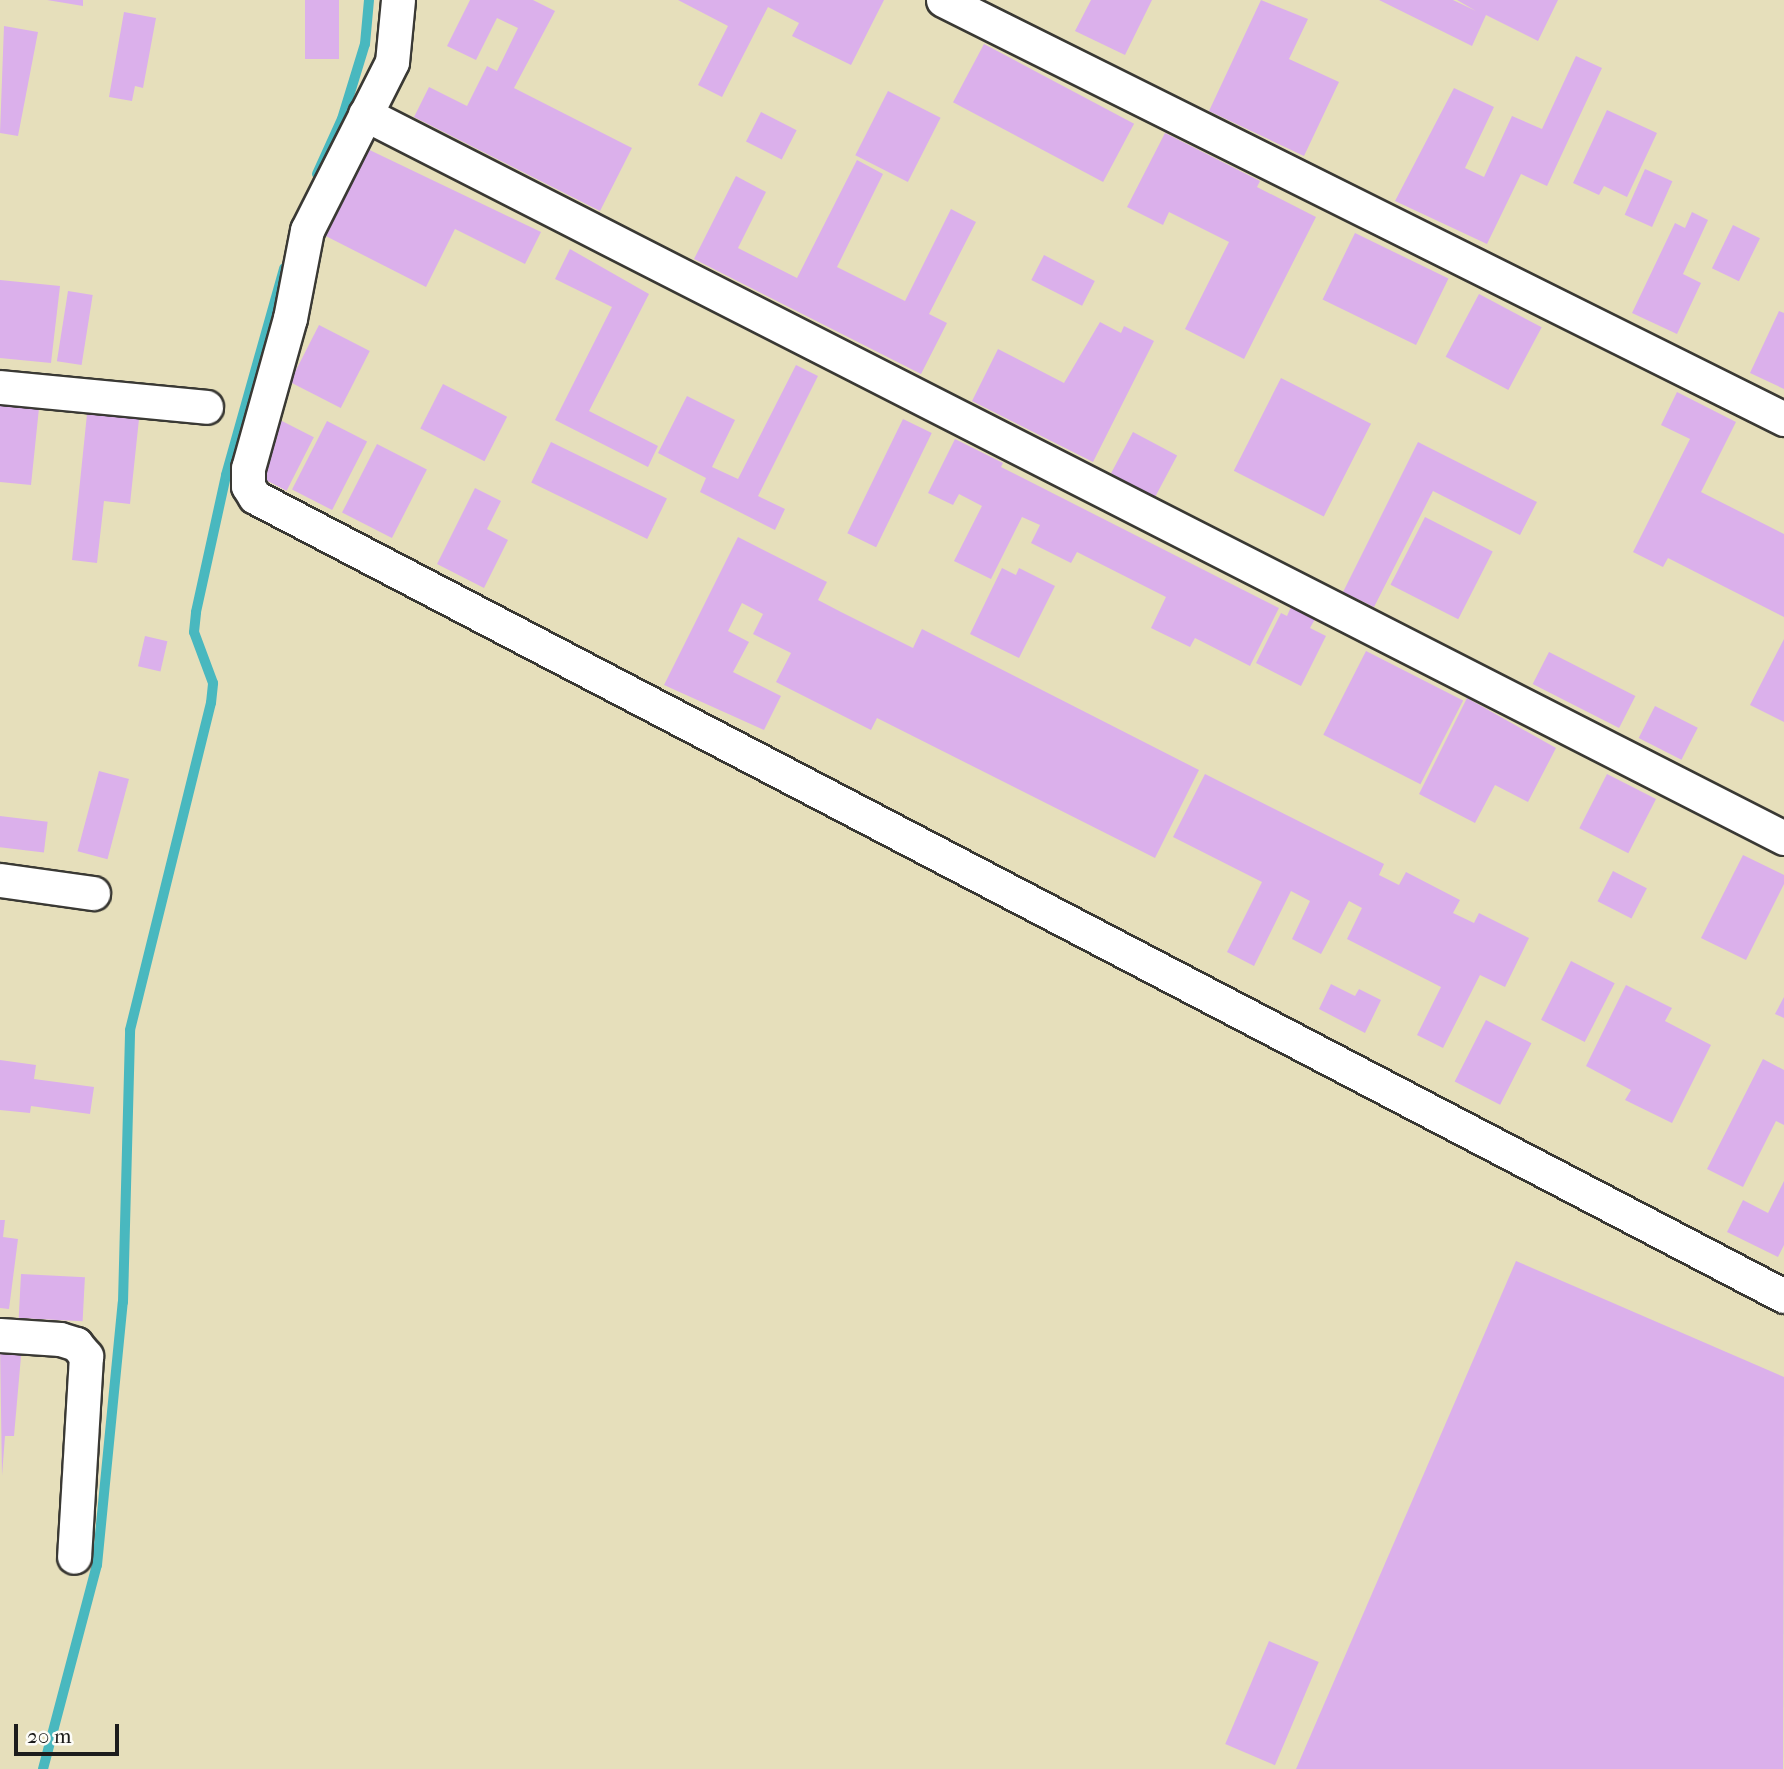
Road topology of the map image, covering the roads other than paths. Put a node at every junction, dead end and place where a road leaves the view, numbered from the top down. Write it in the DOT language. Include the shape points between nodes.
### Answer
graph roads {
  1 [pos="398,0"];
  2 [pos="943,0"];
  3 [pos="365,114"];
  4 [pos="0,387"];
  5 [pos="206,407"];
  6 [pos="1784,419"];
  7 [pos="1784,838"];
  8 [pos="0,880"];
  9 [pos="93,893"];
  10 [pos="1784,1296"];
  11 [pos="0,1335"];
  12 [pos="74,1558"];
  1 -- 3 [label="street" via="391,62"];
  2 -- 6 [label="street"];
  3 -- 7 [label="street"];
  3 -- 10 [label="street" via="307,230 290,318 248,468 248,486 255,497"];
  4 -- 5 [label="street"];
  8 -- 9 [label="street"];
  11 -- 12 [label="street" via="60,1339 76,1344 86,1356"];
}
